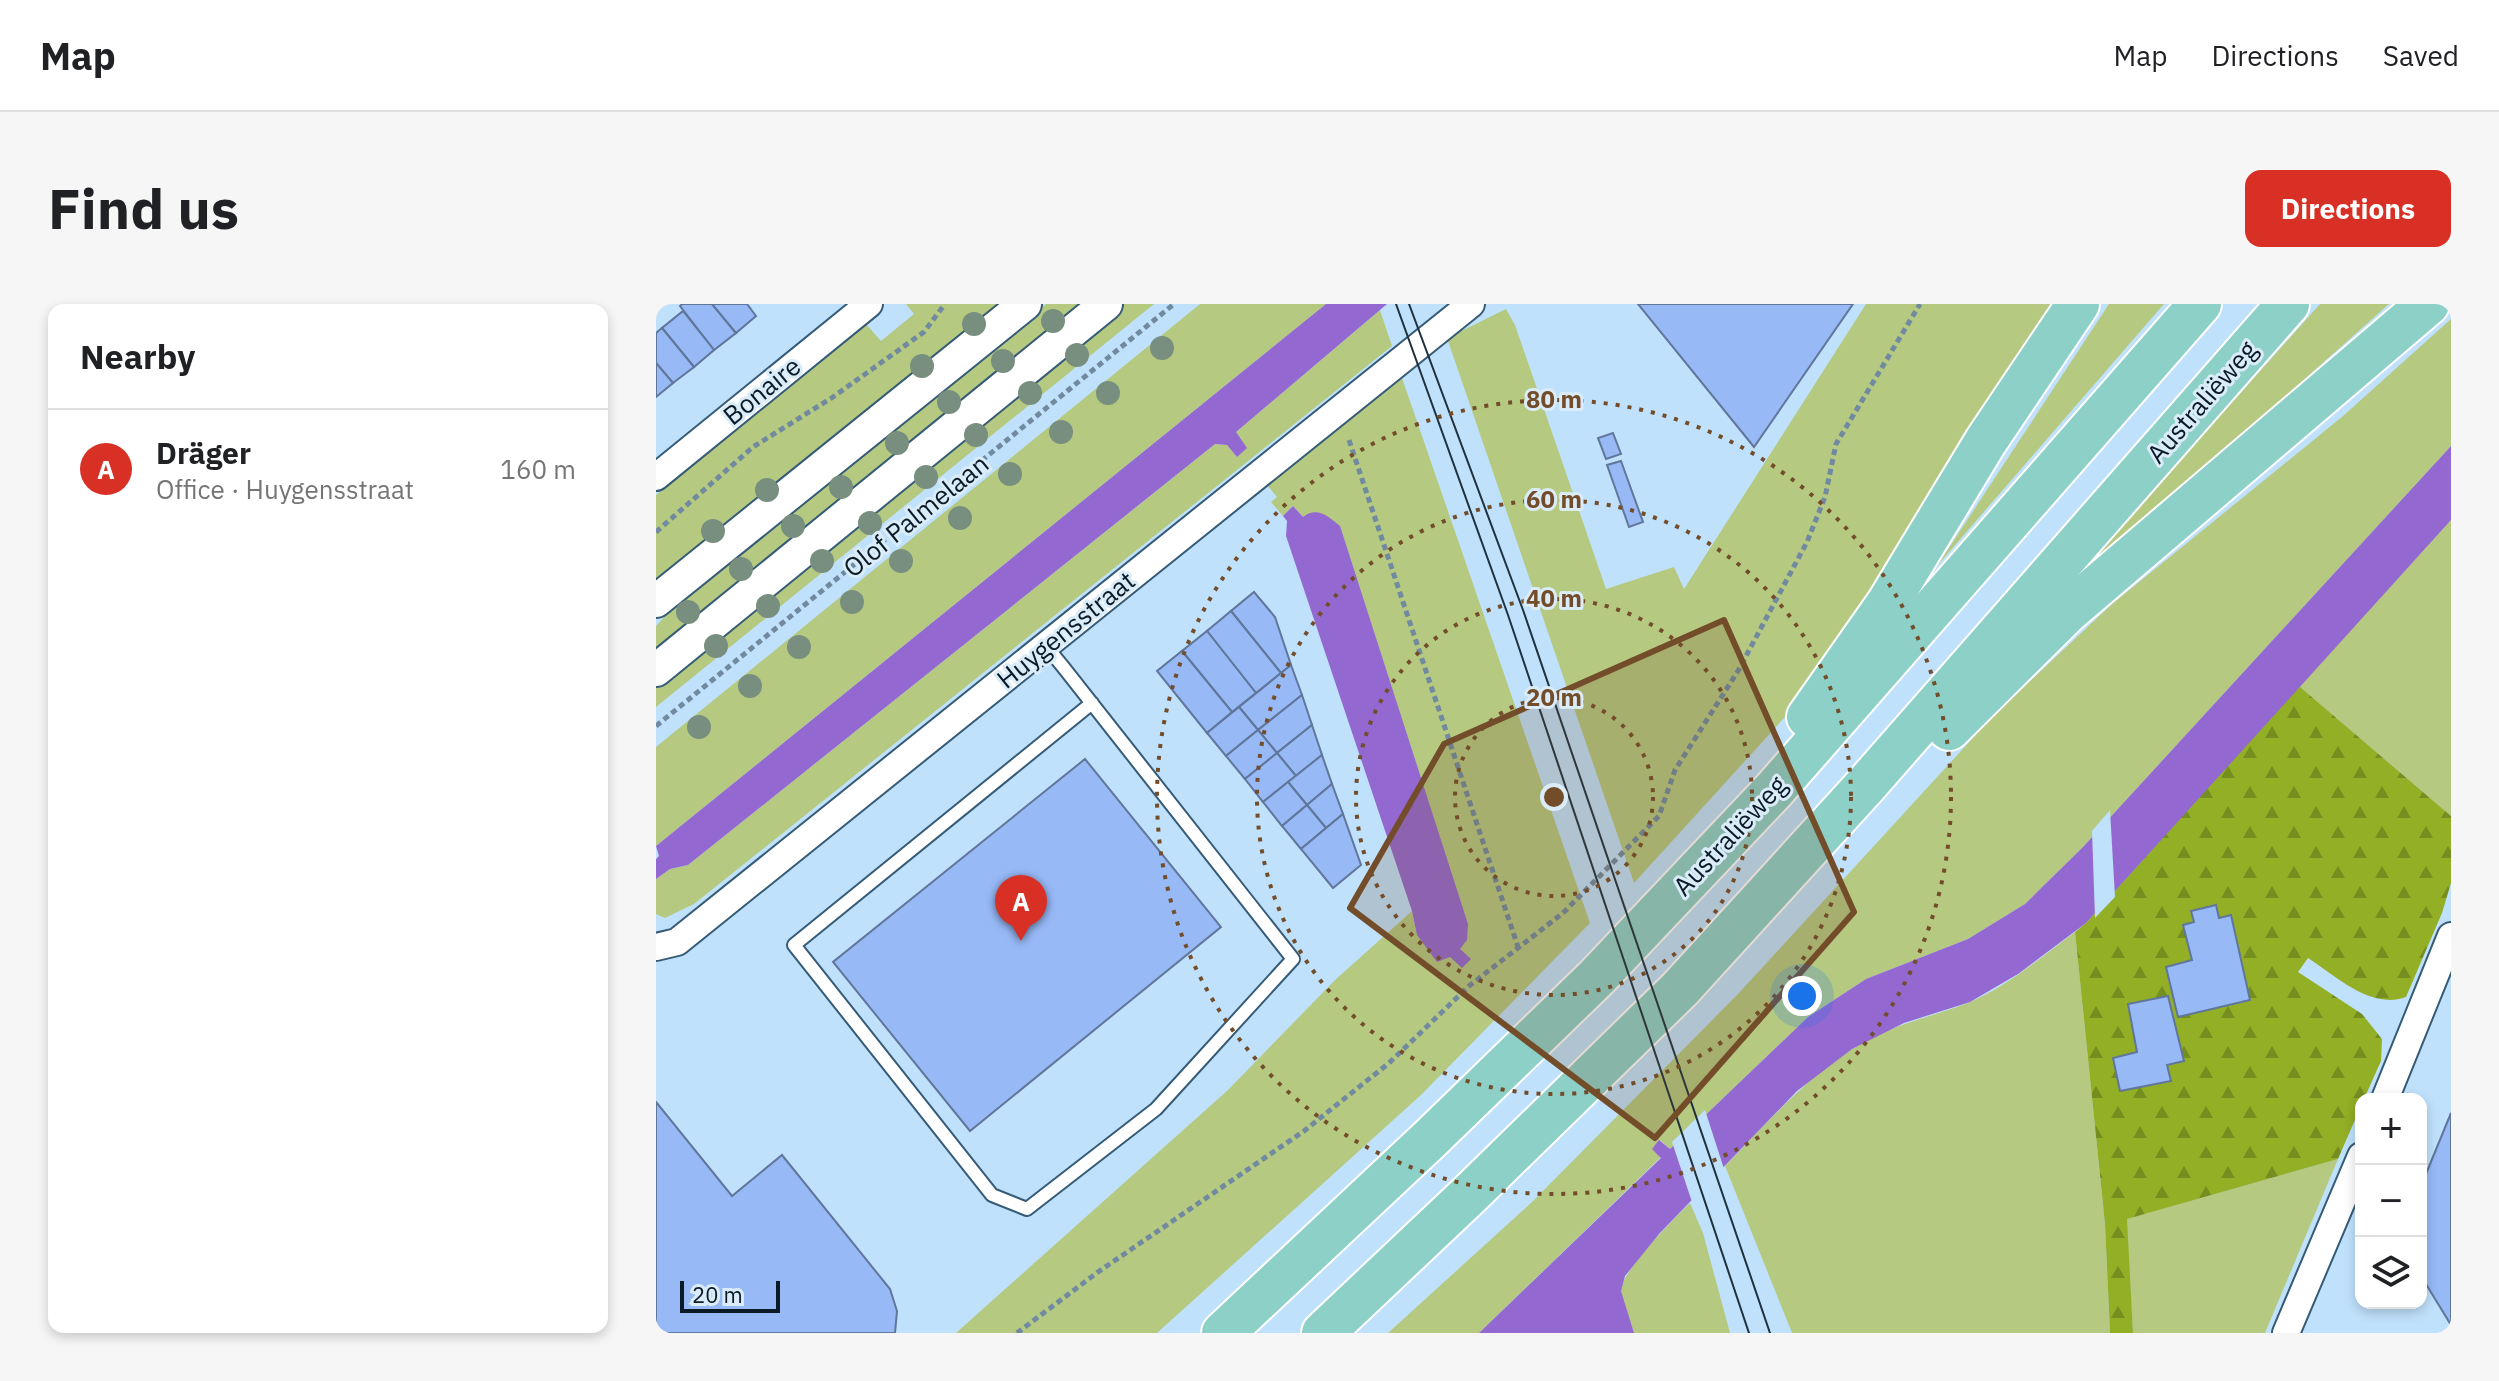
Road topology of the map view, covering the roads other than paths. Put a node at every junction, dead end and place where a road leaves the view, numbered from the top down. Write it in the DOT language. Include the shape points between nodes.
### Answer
graph roads {
  1 [pos="869,304"];
  2 [pos="1025,304"];
  3 [pos="1106,304"];
  4 [pos="1471,304"];
  5 [pos="2078,304"];
  6 [pos="2200,304"];
  7 [pos="2288,304"];
  8 [pos="2428,304"];
  9 [pos="656,477"];
  10 [pos="656,601"];
  11 [pos="1046,646"];
  12 [pos="656,670"];
  13 [pos="1092,703"];
  14 [pos="1866,785"];
  15 [pos="1774,790"];
  16 [pos="2451,936"];
  17 [pos="656,947"];
  18 [pos="2387,1093"];
  19 [pos="2357,1165"];
  20 [pos="1223,1333"];
  21 [pos="1323,1333"];
  22 [pos="2286,1333"];
  1 -- 9 [label="street, Bonaire"];
  2 -- 10 [label="street"];
  3 -- 12 [label="street, Olof Palmelaan"];
  4 -- 11 [label="street, Huygensstraat"];
  5 -- 15 [label="main road" via="1986,441 1888,603 1813,706"];
  6 -- 15 [label="main road, Australiëweg"];
  7 -- 14 [label="main road, Australiëweg"];
  8 -- 14 [label="main road" via="2067,612 1925,754"];
  11 -- 13 [label="lane"];
  11 -- 17 [label="street, Huygensstraat" via="677,942"];
  13 -- 13 [label="lane" via="1293,959 1156,1109 1027,1209 992,1195 794,945"];
  14 -- 21 [label="main road, Australiëweg" via="1680,989"];
  15 -- 20 [label="main road, Australiëweg" via="1597,977"];
  16 -- 18 [label="street"];
  19 -- 22 [label="street"];
}
